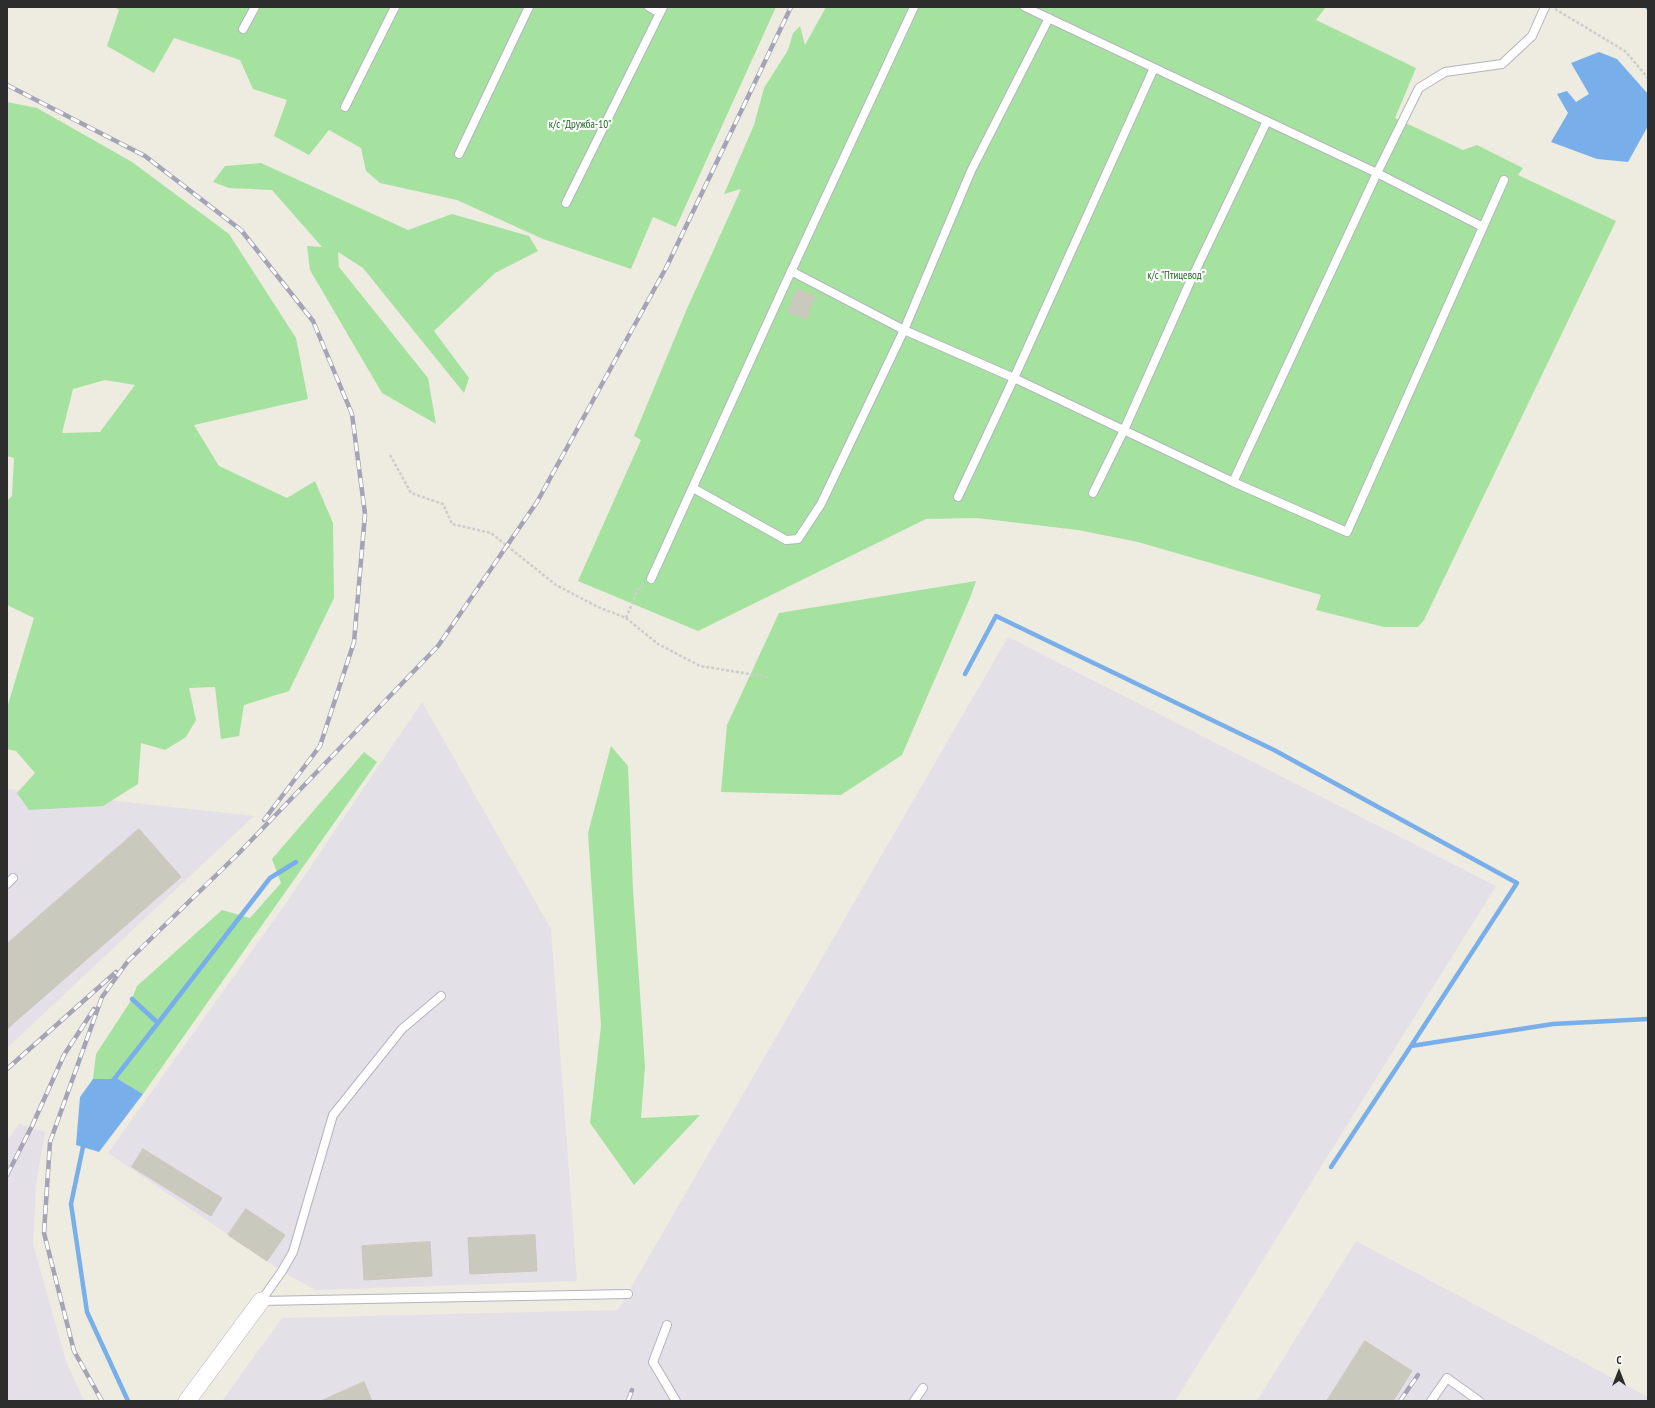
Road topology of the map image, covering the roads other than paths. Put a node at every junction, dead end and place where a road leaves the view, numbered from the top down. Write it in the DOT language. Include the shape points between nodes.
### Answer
graph roads {
  1 [pos="255,7"];
  2 [pos="395,7"];
  3 [pos="529,7"];
  4 [pos="649,7"];
  5 [pos="914,7"];
  6 [pos="1025,7"];
  7 [pos="1545,7"];
  8 [pos="662,10"];
  9 [pos="1049,18"];
  10 [pos="243,29"];
  11 [pos="1154,68"];
  12 [pos="345,107"];
  13 [pos="1267,121"];
  14 [pos="459,154"];
  15 [pos="1377,173"];
  16 [pos="1504,180"];
  17 [pos="566,203"];
  18 [pos="1483,227"];
  19 [pos="791,272"];
  20 [pos="904,330"];
  21 [pos="1014,378"];
  22 [pos="1124,430"];
  23 [pos="1233,482"];
  24 [pos="693,488"];
  25 [pos="1093,493"];
  26 [pos="958,497"];
  27 [pos="651,579"];
  28 [pos="441,996"];
  29 [pos="628,1294"];
  30 [pos="261,1301"];
  31 [pos="667,1325"];
  32 [pos="923,1388"];
  33 [pos="187,1401"];
  34 [pos="676,1401"];
  35 [pos="914,1401"];
  36 [pos="1431,1401"];
  37 [pos="1479,1401"];
  1 -- 10 [label="lane"];
  2 -- 12 [label="lane"];
  3 -- 14 [label="lane"];
  4 -- 8 [label="lane"];
  5 -- 19 [label="lane"];
  6 -- 9 [label="lane"];
  7 -- 15 [label="lane" via="1532,36 1502,64 1445,72 1419,88"];
  8 -- 17 [label="lane"];
  9 -- 11 [label="lane"];
  9 -- 20 [label="lane" via="971,171"];
  11 -- 13 [label="lane"];
  11 -- 21 [label="lane"];
  13 -- 15 [label="lane"];
  13 -- 22 [label="lane" via="1190,282"];
  15 -- 18 [label="lane"];
  15 -- 23 [label="lane"];
  16 -- 18 [label="lane"];
  18 -- 23 [label="lane" via="1347,532"];
  19 -- 20 [label="lane"];
  19 -- 24 [label="lane"];
  20 -- 21 [label="lane"];
  20 -- 24 [label="lane" via="821,504 798,539 786,540"];
  21 -- 22 [label="lane"];
  21 -- 26 [label="lane"];
  22 -- 23 [label="lane"];
  22 -- 25 [label="lane"];
  24 -- 27 [label="lane"];
  28 -- 30 [label="lane" via="402,1029 333,1115 293,1252"];
  29 -- 30 [label="lane"];
  30 -- 33 [label="street"];
  31 -- 34 [label="lane" via="654,1362"];
  32 -- 35 [label="lane"];
  36 -- 37 [label="lane" via="1447,1378"];
}
